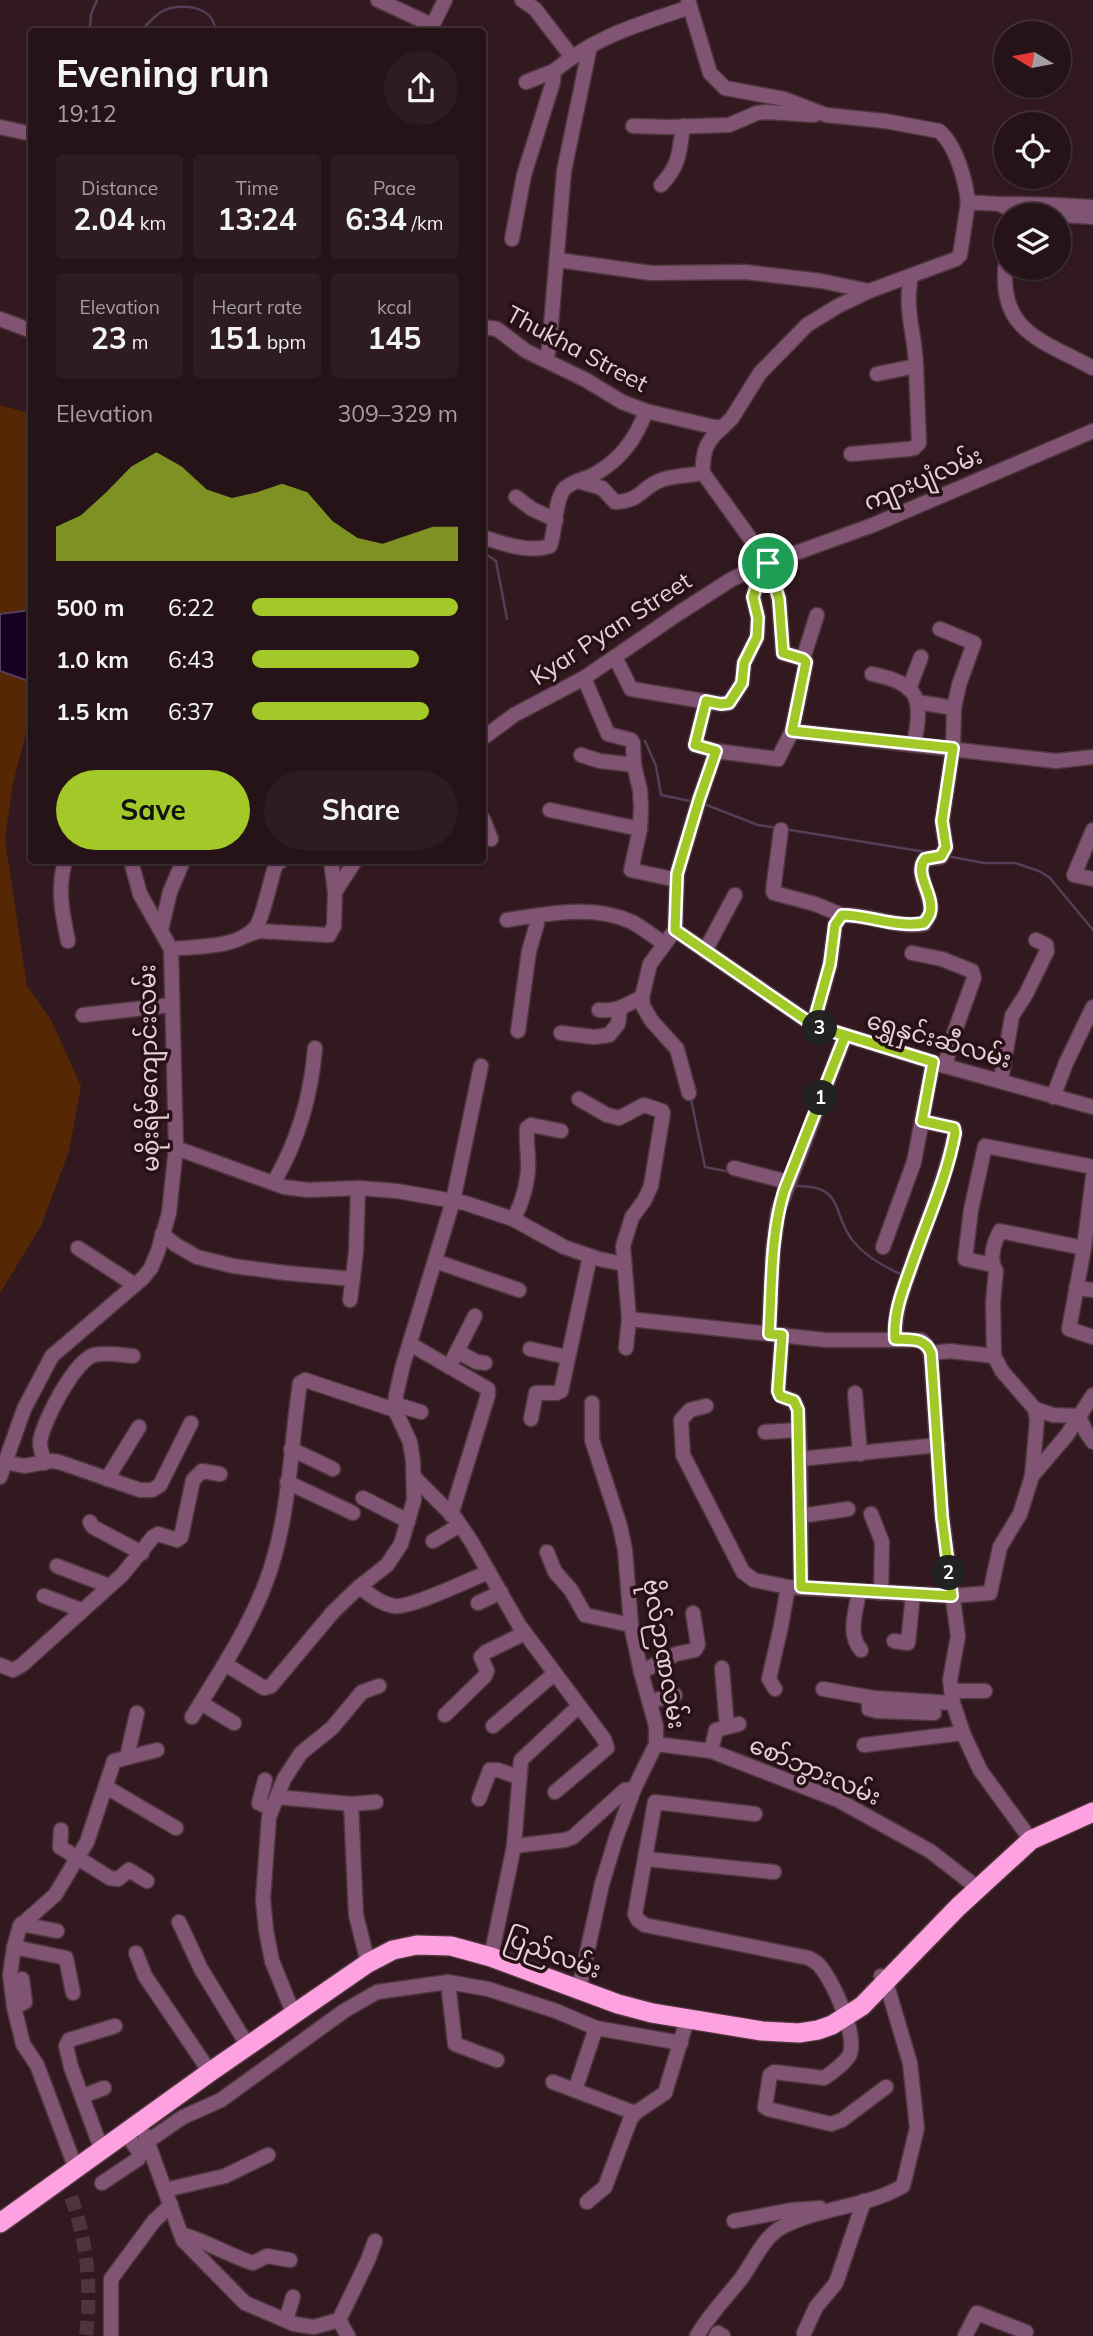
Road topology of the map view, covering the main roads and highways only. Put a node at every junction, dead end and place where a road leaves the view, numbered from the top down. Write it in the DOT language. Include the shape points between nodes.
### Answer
graph roads {
  1 [pos="1093,1802"];
  2 [pos="1093,1812"];
  3 [pos="1029,1836"];
  4 [pos="580,1985"];
  5 [pos="844,2012"];
  6 [pos="137,2128"];
  7 [pos="75,2164"];
  8 [pos="0,2208"];
  9 [pos="0,2223"];
  1 -- 3 [label="highway, ပြည်လမ်း" via="1070,1810"];
  2 -- 3 [label="highway, ပြည်လမ်း"];
  3 -- 5 [label="highway, ပြည်လမ်း" via="883,1978 862,2006"];
  4 -- 5 [label="highway, ပြည်လမ်း" via="763,2022 816,2021"];
  4 -- 5 [label="highway, ပြည်လမ်း" via="618,2004 762,2031 799,2033 832,2025"];
  4 -- 6 [label="highway, ပြည်လမ်း" via="492,1952 451,1946 417,1945 367,1958 207,2068"];
  6 -- 7 [label="highway, ပြည်လမ်း"];
  6 -- 7 [label="highway, ပြည်လမ်း" via="98,2140"];
  7 -- 8 [label="highway, ပြည်လမ်း"];
  7 -- 9 [label="highway, ပြည်လမ်း"];
}
